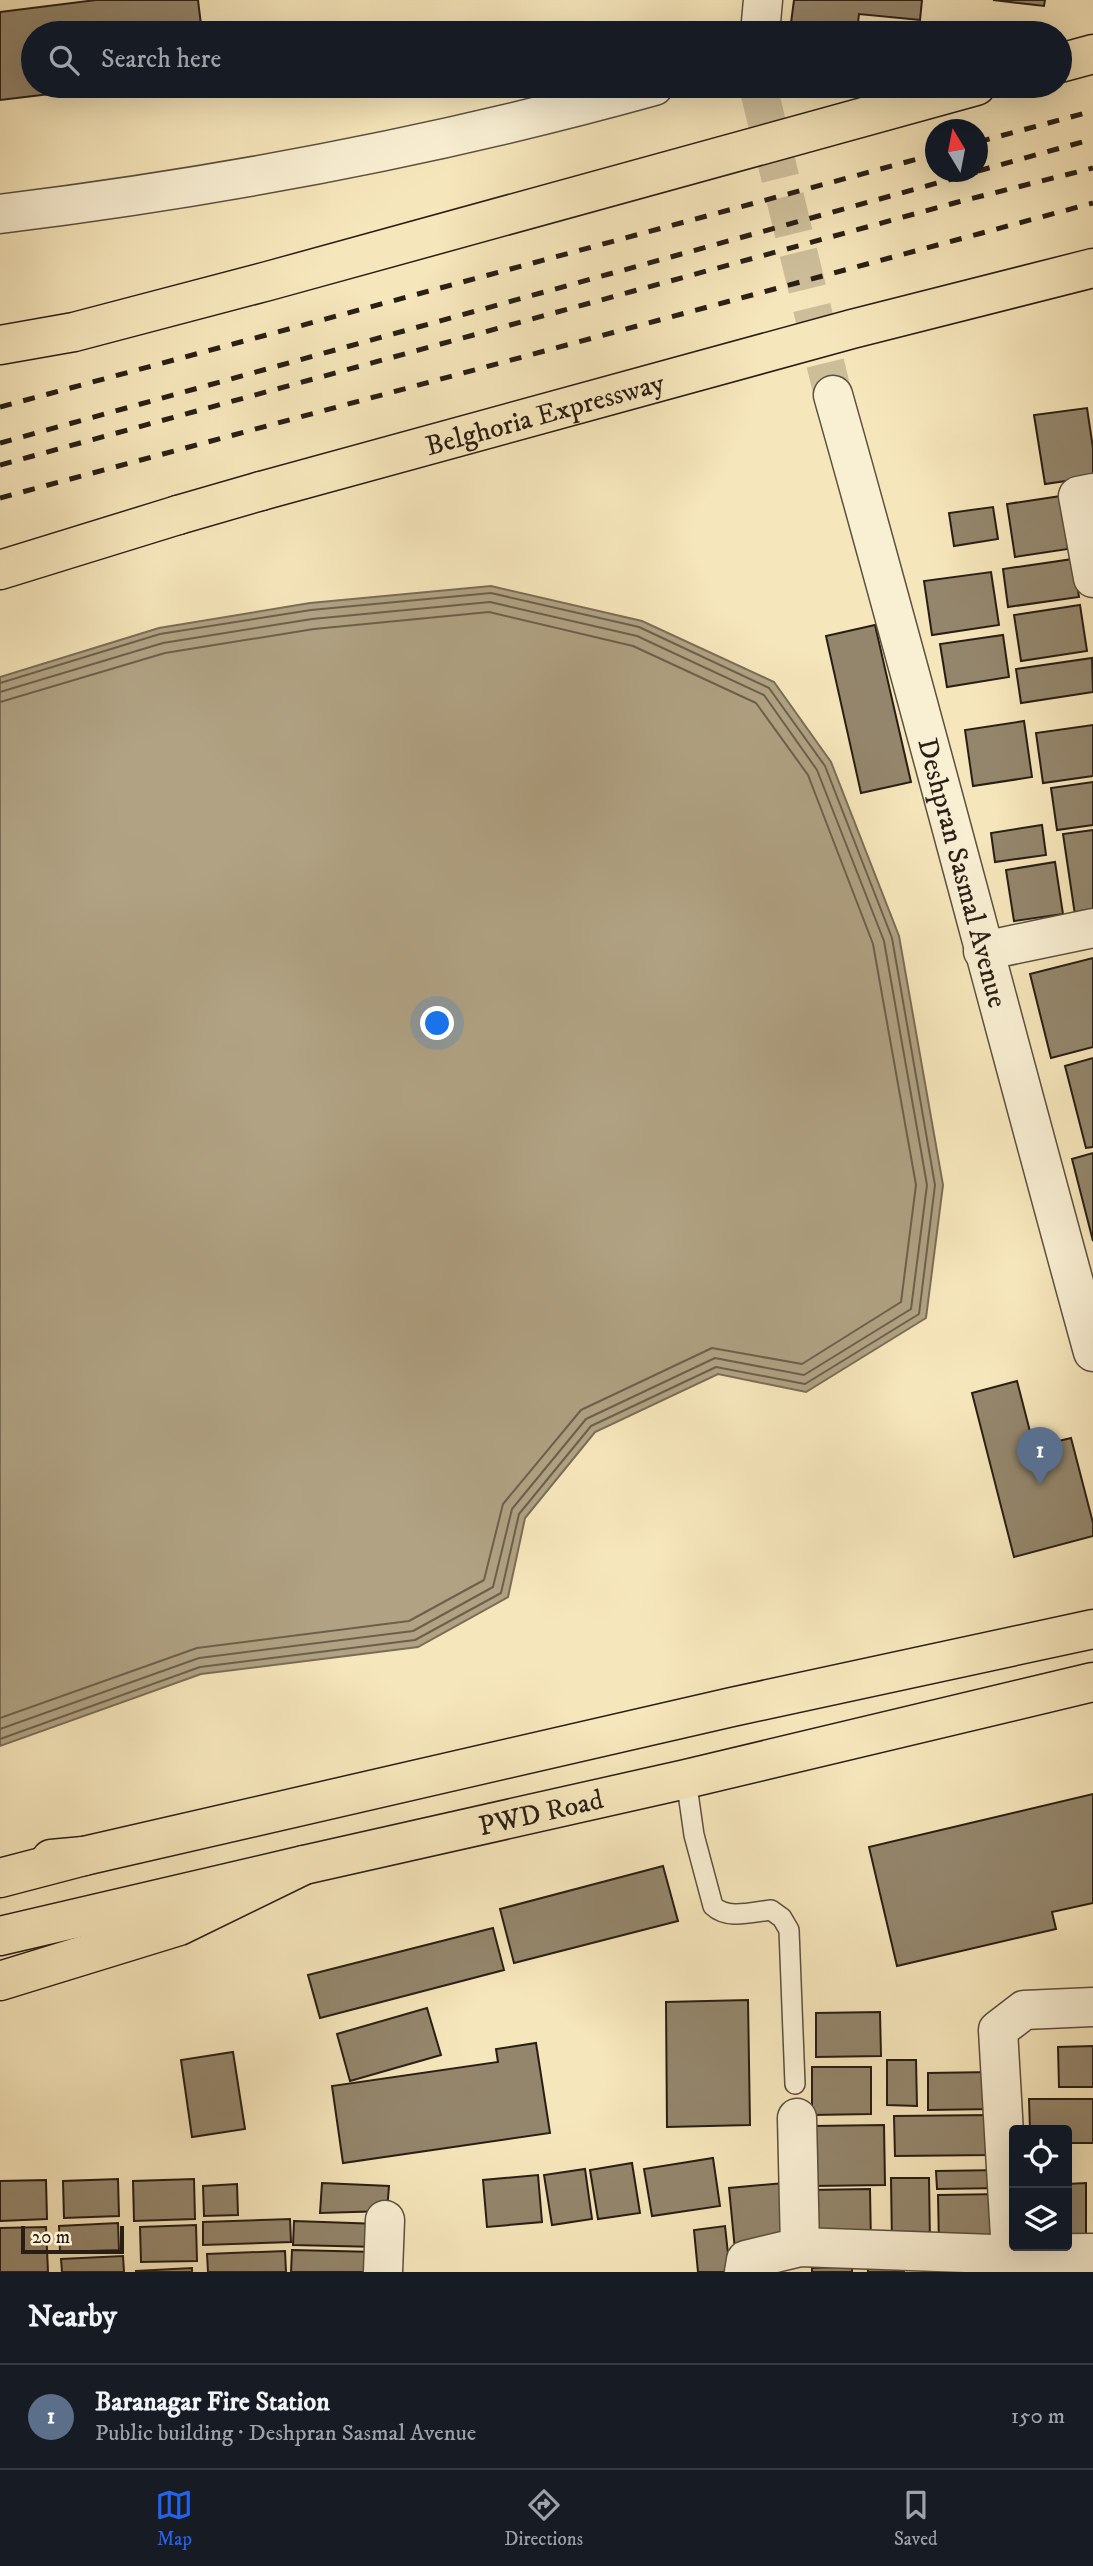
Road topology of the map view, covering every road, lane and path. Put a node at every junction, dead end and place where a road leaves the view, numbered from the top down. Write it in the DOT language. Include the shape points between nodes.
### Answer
graph roads {
  1 [pos="763,0"];
  2 [pos="761,21"];
  3 [pos="1093,54"];
  4 [pos="1072,60"];
  5 [pos="601,98"];
  6 [pos="933,98"];
  7 [pos="0,214"];
  8 [pos="1093,268"];
  9 [pos="0,345"];
  10 [pos="833,395"];
  11 [pos="1093,493"];
  12 [pos="0,570"];
  13 [pos="1093,578"];
  14 [pos="1093,928"];
  15 [pos="984,951"];
  16 [pos="1093,1352"];
  17 [pos="1093,1629"];
  18 [pos="1093,1682"];
  19 [pos="686,1779"];
  20 [pos="84,1856"];
  21 [pos="0,1864"];
  22 [pos="304,1865"];
  23 [pos="0,1878"];
  24 [pos="0,1936"];
  25 [pos="0,1981"];
  26 [pos="1093,2007"];
  27 [pos="796,2101"];
  28 [pos="385,2220"];
  29 [pos="800,2247"];
  30 [pos="1093,2253"];
  31 [pos="1011,2254"];
  32 [pos="383,2272"];
  33 [pos="744,2272"];
  1 -- 2 [label="street"];
  3 -- 4 [label="main road"];
  5 -- 7 [label="street" via="316,163 142,196"];
  6 -- 9 [label="main road" via="255,285 74,332"];
  8 -- 12 [label="main road, Belghoria Expressway" via="261,491"];
  10 -- 15 [label="street, Deshpran Sasmal Avenue"];
  11 -- 13 [label="street" via="1079,496"];
  14 -- 15 [label="street"];
  15 -- 16 [label="street, Deshpran Sasmal Avenue"];
  17 -- 20 [label="main road"];
  18 -- 19 [label="main road, PWD Road"];
  19 -- 22 [label="main road, PWD Road"];
  19 -- 27 [label="lane" via="694,1835 713,1906 720,1913 732,1914 771,1910 789,1930"];
  20 -- 21 [label="main road"];
  20 -- 23 [label="main road"];
  22 -- 24 [label="main road"];
  22 -- 25 [label="main road, PWD Road" via="179,1926"];
  26 -- 31 [label="street" via="1024,2010 998,2030"];
  27 -- 29 [label="street"];
  28 -- 32 [label="street"];
  29 -- 31 [label="street"];
  29 -- 33 [label="street" via="754,2256 746,2260"];
  30 -- 31 [label="street"];
}
